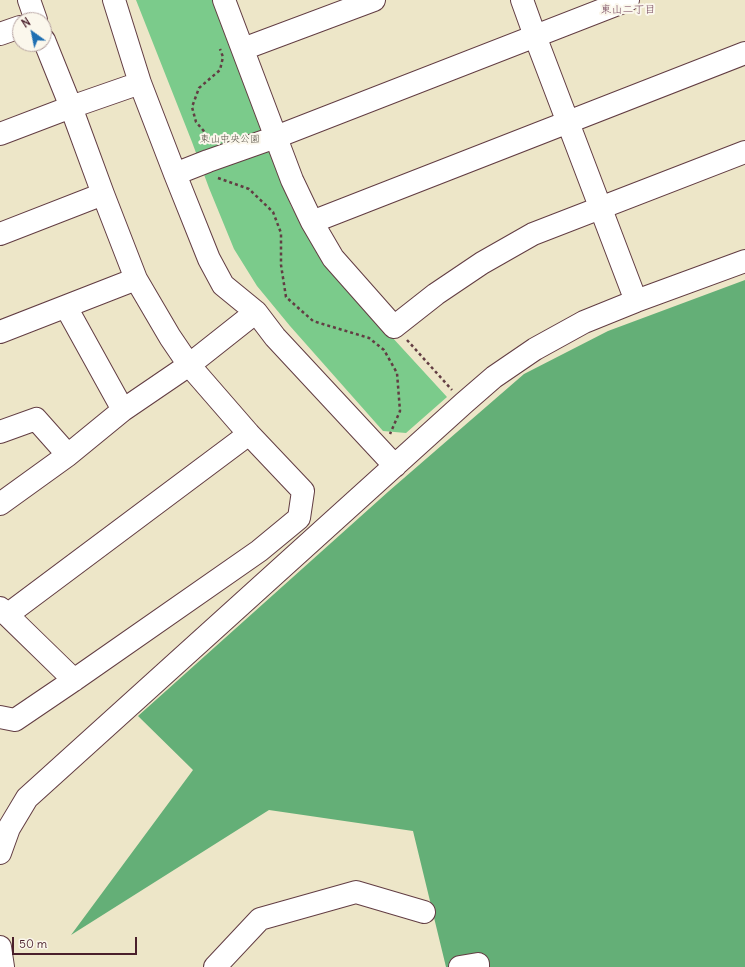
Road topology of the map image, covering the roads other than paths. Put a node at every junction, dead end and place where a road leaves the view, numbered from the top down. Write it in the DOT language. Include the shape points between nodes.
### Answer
graph roads {
  1 [pos="29,0"];
  2 [pos="114,0"];
  3 [pos="224,0"];
  4 [pos="374,0"];
  5 [pos="522,0"];
  6 [pos="628,0"];
  7 [pos="33,12"];
  8 [pos="12,30"];
  9 [pos="0,34"];
  10 [pos="535,36"];
  11 [pos="243,49"];
  12 [pos="49,52"];
  13 [pos="745,53"];
  14 [pos="140,83"];
  15 [pos="71,107"];
  16 [pos="568,122"];
  17 [pos="0,134"];
  18 [pos="276,137"];
  19 [pos="745,152"];
  20 [pos="175,174"];
  21 [pos="103,194"];
  22 [pos="601,208"];
  23 [pos="312,222"];
  24 [pos="0,234"];
  25 [pos="745,261"];
  26 [pos="136,279"];
  27 [pos="636,301"];
  28 [pos="66,306"];
  29 [pos="256,312"];
  30 [pos="0,332"];
  31 [pos="189,365"];
  32 [pos="123,410"];
  33 [pos="0,432"];
  34 [pos="248,434"];
  35 [pos="68,455"];
  36 [pos="395,466"];
  37 [pos="0,504"];
  38 [pos="3,612"];
  39 [pos="74,680"];
  40 [pos="0,717"];
  41 [pos="0,853"];
  42 [pos="424,912"];
  43 [pos="0,947"];
  44 [pos="3,967"];
  45 [pos="215,967"];
  46 [pos="460,967"];
  47 [pos="478,967"];
  1 -- 7 [label="street"];
  2 -- 14 [label="street"];
  3 -- 11 [label="street"];
  4 -- 11 [label="street"];
  5 -- 10 [label="street"];
  6 -- 10 [label="street"];
  8 -- 9 [label="street"];
  10 -- 16 [label="street"];
  10 -- 18 [label="street"];
  11 -- 18 [label="street"];
  12 -- 15 [label="street"];
  13 -- 16 [label="street"];
  14 -- 15 [label="street"];
  14 -- 20 [label="street"];
  15 -- 17 [label="street"];
  15 -- 21 [label="street"];
  16 -- 22 [label="street"];
  16 -- 23 [label="street"];
  18 -- 20 [label="street"];
  18 -- 23 [label="street" via="292,180"];
  19 -- 22 [label="street"];
  20 -- 29 [label="street" via="209,259 223,285"];
  21 -- 24 [label="street"];
  21 -- 26 [label="street"];
  22 -- 23 [label="street" via="533,234 482,263 394,327 333,258"];
  22 -- 27 [label="street"];
  25 -- 27 [label="street"];
  26 -- 28 [label="street"];
  26 -- 31 [label="street"];
  27 -- 36 [label="street" via="584,322 494,377"];
  28 -- 30 [label="street"];
  28 -- 32 [label="street"];
  29 -- 31 [label="street"];
  29 -- 36 [label="street" via="275,337"];
  31 -- 32 [label="street"];
  31 -- 34 [label="street"];
  32 -- 35 [label="street"];
  33 -- 35 [label="street" via="36,418"];
  34 -- 38 [label="street"];
  34 -- 39 [label="street" via="303,491 299,518 259,551"];
  35 -- 37 [label="street"];
  36 -- 41 [label="street" via="27,798 9,828"];
  38 -- 39 [label="street"];
  39 -- 40 [label="street" via="15,720"];
  42 -- 45 [label="street" via="356,892 260,919"];
  43 -- 44 [label="street"];
  46 -- 47 [label="street" via="478,964"];
}
